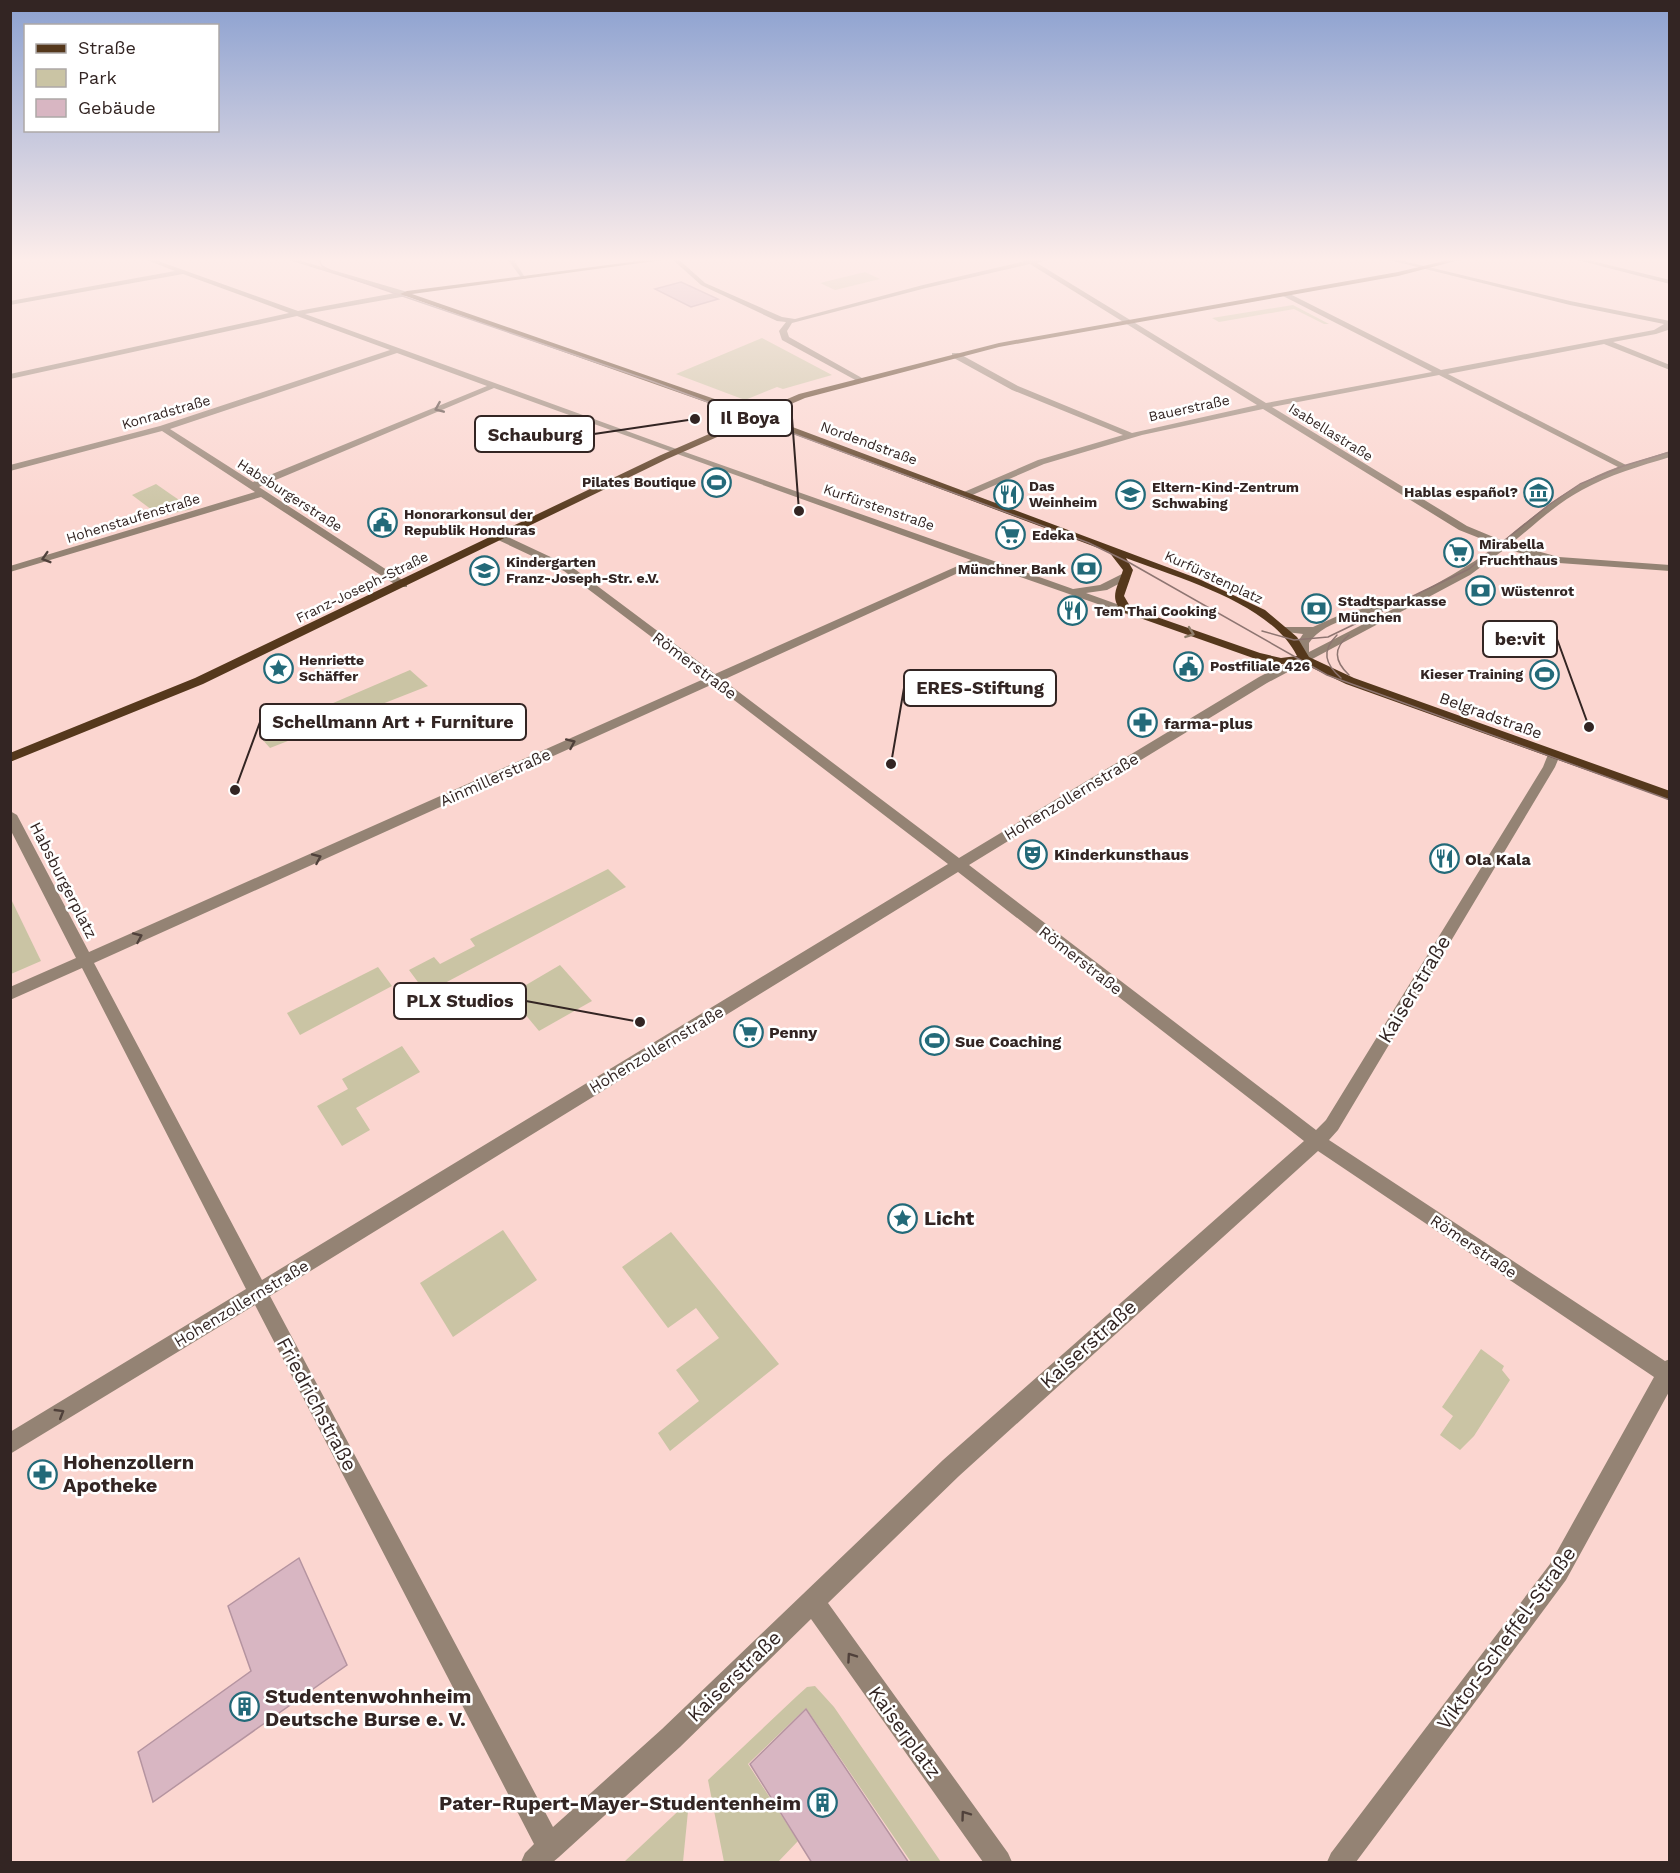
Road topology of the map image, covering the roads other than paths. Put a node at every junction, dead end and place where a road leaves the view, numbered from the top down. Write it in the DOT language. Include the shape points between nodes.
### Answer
graph roads {
  1 [pos="158,344"];
  2 [pos="378,344"];
  3 [pos="549,344"];
  4 [pos="796,344"];
  5 [pos="1002,344"];
  6 [pos="1164,344"];
  7 [pos="1382,344"];
  8 [pos="1593,344"];
  9 [pos="1611,344"];
  10 [pos="395,351"];
  11 [pos="955,355"];
  12 [pos="1670,368"];
  13 [pos="1439,374"];
  14 [pos="10,377"];
  15 [pos="859,380"];
  16 [pos="493,386"];
  17 [pos="1264,406"];
  18 [pos="754,416"];
  19 [pos="163,428"];
  20 [pos="1130,435"];
  21 [pos="677,452"];
  22 [pos="1670,454"];
  23 [pos="10,468"];
  24 [pos="1626,468"];
  25 [pos="252,486"];
  26 [pos="262,493"];
  27 [pos="967,494"];
  28 [pos="500,537"];
  29 [pos="1506,545"];
  30 [pos="1103,547"];
  31 [pos="980,559"];
  32 [pos="1670,568"];
  33 [pos="10,569"];
  34 [pos="1176,574"];
  35 [pos="1127,576"];
  36 [pos="403,585"];
  37 [pos="1065,589"];
  38 [pos="1434,589"];
  39 [pos="1135,614"];
  40 [pos="1282,629"];
  41 [pos="1316,630"];
  42 [pos="1304,659"];
  43 [pos="713,678"];
  44 [pos="1554,755"];
  45 [pos="10,758"];
  46 [pos="1670,796"];
  47 [pos="10,815"];
  48 [pos="958,865"];
  49 [pos="85,960"];
  50 [pos="10,994"];
  51 [pos="1317,1141"];
  52 [pos="257,1293"];
  53 [pos="1669,1373"];
  54 [pos="10,1444"];
  55 [pos="812,1601"];
  56 [pos="542,1855"];
  57 [pos="999,1863"];
  58 [pos="1340,1863"];
  1 -- 14 [label="street"];
  2 -- 10 [label="street, Kurfürstenstraße"];
  3 -- 18 [label="main road, Nordendstraße"];
  4 -- 15 [label="street"];
  5 -- 11 [label="main road, Franz-Joseph-Straße"];
  6 -- 17 [label="street, Isabellastraße"];
  7 -- 13 [label="street"];
  8 -- 13 [label="street, Bauerstraße"];
  9 -- 12 [label="street"];
  10 -- 16 [label="street, Kurfürstenstraße"];
  10 -- 19 [label="street, Konradstraße"];
  11 -- 15 [label="main road, Franz-Joseph-Straße"];
  11 -- 20 [label="street" via="1016,388"];
  13 -- 17 [label="street, Bauerstraße"];
  13 -- 24 [label="street"];
  15 -- 18 [label="main road, Franz-Joseph-Straße" via="802,396"];
  16 -- 21 [label="street, Kurfürstenstraße"];
  16 -- 25 [label="street, one-way"];
  17 -- 20 [label="street, Bauerstraße"];
  17 -- 29 [label="street, Isabellastraße" via="1463,528"];
  18 -- 21 [label="main road, Franz-Joseph-Straße"];
  18 -- 27 [label="main road, Nordendstraße"];
  19 -- 23 [label="street, Konradstraße"];
  19 -- 25 [label="street, Habsburgerstraße"];
  20 -- 27 [label="street, Bauerstraße" via="1041,462"];
  21 -- 28 [label="main road, Franz-Joseph-Straße"];
  21 -- 31 [label="street, Kurfürstenstraße"];
  22 -- 24 [label="street, Hohenzollernstraße"];
  24 -- 29 [label="street, Hohenzollernstraße" via="1573,492"];
  25 -- 26 [label="street, Habsburgerstraße"];
  26 -- 33 [label="street, Hohenstaufenstraße, one-way"];
  26 -- 36 [label="street, Habsburgerstraße"];
  27 -- 30 [label="main road, Nordendstraße"];
  28 -- 36 [label="main road, Franz-Joseph-Straße"];
  28 -- 43 [label="street, Römerstraße" via="574,573"];
  29 -- 32 [label="street, Isabellastraße" via="1559,560"];
  29 -- 38 [label="street, Hohenzollernstraße" via="1472,570"];
  30 -- 34 [label="main road, Kurfürstenplatz"];
  30 -- 35 [label="main road" via="1124,562"];
  31 -- 37 [label="street, Kurfürstenstraße"];
  31 -- 43 [label="street, Ainmillerstraße"];
  34 -- 35 [label="main road" via="1142,571"];
  34 -- 40 [label="main road, Kurfürstenplatz" via="1236,601"];
  35 -- 37 [label="street" via="1097,589"];
  35 -- 39 [label="main road" via="1118,599"];
  36 -- 45 [label="main road, Franz-Joseph-Straße" via="199,681"];
  37 -- 39 [label="street"];
  38 -- 41 [label="street, Hohenzollernstraße"];
  38 -- 42 [label="street, Hohenzollernstraße"];
  39 -- 42 [label="main road, one-way" via="1257,656 1281,661"];
  40 -- 41 [label="street, Hohenzollernstraße"];
  40 -- 42 [label="main road, Kurfürstenplatz" via="1294,640"];
  41 -- 42 [label="street" via="1304,640"];
  42 -- 44 [label="main road, Belgradstraße" via="1350,681"];
  42 -- 48 [label="street, Hohenzollernstraße"];
  43 -- 48 [label="street, Römerstraße"];
  49 -- 43 [label="street, Ainmillerstraße, one-way"];
  44 -- 46 [label="main road, Belgradstraße"];
  44 -- 51 [label="street, Kaiserstraße" via="1332,1125"];
  47 -- 49 [label="street, Habsburgerplatz"];
  48 -- 51 [label="street, Römerstraße"];
  48 -- 52 [label="street, Hohenzollernstraße"];
  49 -- 50 [label="street, Ainmillerstraße"];
  49 -- 52 [label="street, Friedrichstraße"];
  51 -- 53 [label="street, Römerstraße"];
  51 -- 55 [label="street, Kaiserstraße" via="1054,1374"];
  54 -- 52 [label="street, Hohenzollernstraße, one-way"];
  52 -- 56 [label="street, Friedrichstraße" via="363,1490"];
  53 -- 58 [label="street, Viktor-Scheffel-Straße" via="1558,1572"];
  55 -- 56 [label="street, Kaiserstraße" via="671,1738"];
  57 -- 55 [label="street, Kaiserplatz, one-way"];
}
